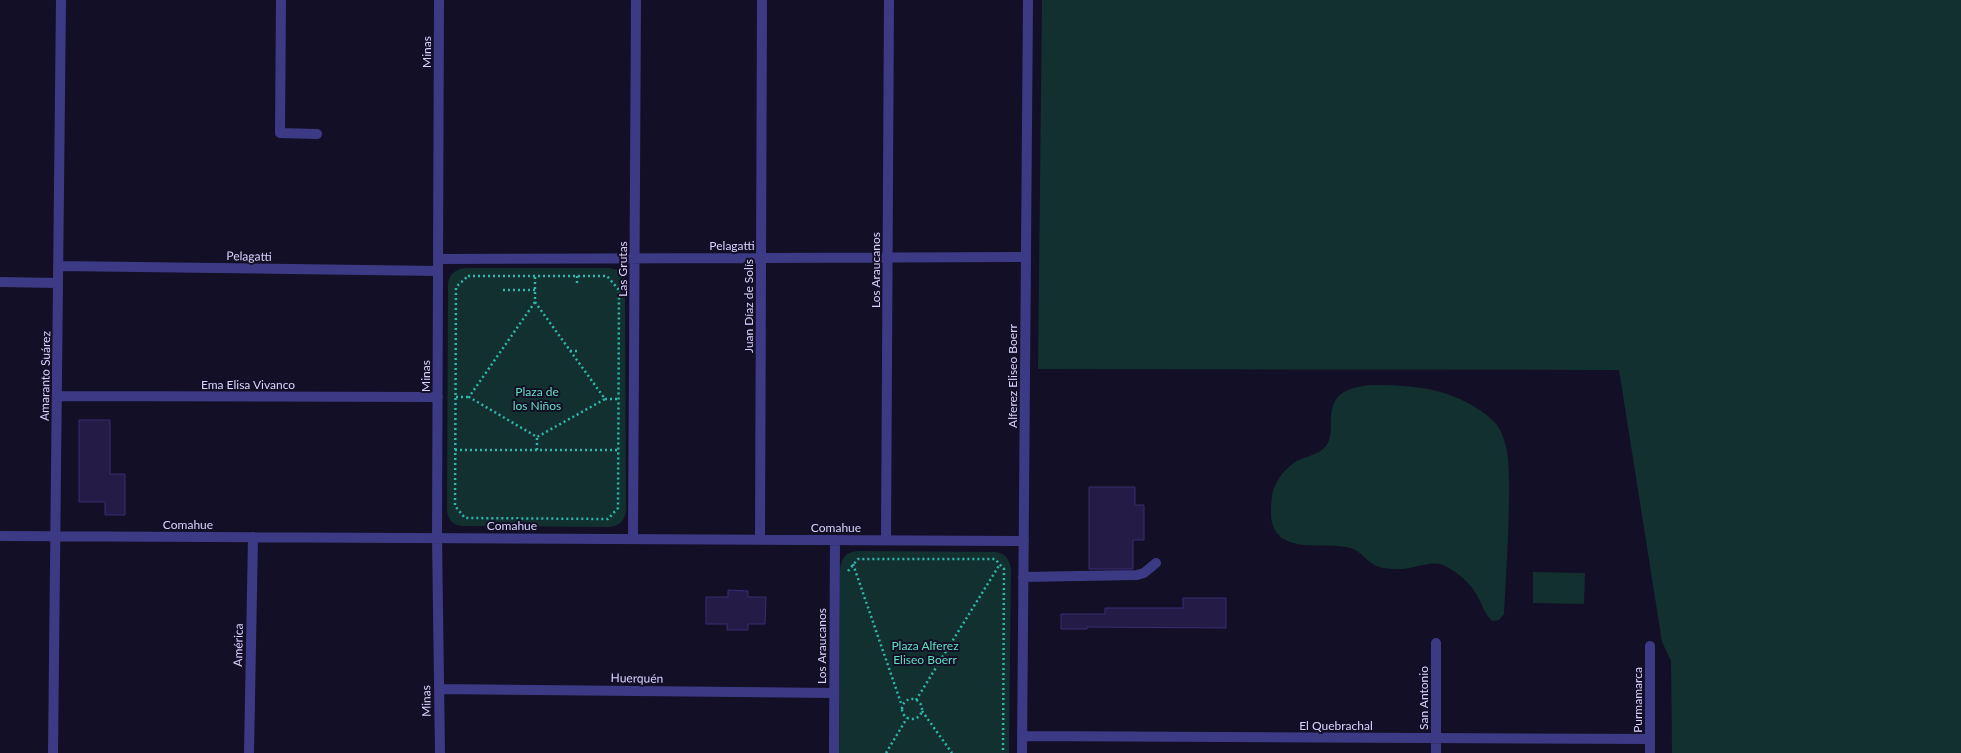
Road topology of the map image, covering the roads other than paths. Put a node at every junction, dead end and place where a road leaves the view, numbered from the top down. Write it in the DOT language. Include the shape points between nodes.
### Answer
graph roads {
  1 [pos="62,0"];
  2 [pos="281,0"];
  3 [pos="439,0"];
  4 [pos="636,0"];
  5 [pos="762,0"];
  6 [pos="889,0"];
  7 [pos="1028,0"];
  8 [pos="317,134"];
  9 [pos="888,257"];
  10 [pos="1026,257"];
  11 [pos="635,258"];
  12 [pos="761,258"];
  13 [pos="438,259"];
  14 [pos="59,266"];
  15 [pos="438,271"];
  16 [pos="0,282"];
  17 [pos="58,283"];
  18 [pos="57,396"];
  19 [pos="438,397"];
  20 [pos="0,536"];
  21 [pos="56,537"];
  22 [pos="253,537"];
  23 [pos="438,538"];
  24 [pos="633,539"];
  25 [pos="760,540"];
  26 [pos="835,540"];
  27 [pos="886,540"];
  28 [pos="1024,541"];
  29 [pos="1156,563"];
  30 [pos="1023,577"];
  31 [pos="1436,643"];
  32 [pos="1650,646"];
  33 [pos="439,689"];
  34 [pos="834,693"];
  35 [pos="1022,736"];
  36 [pos="1436,738"];
  37 [pos="1650,739"];
  38 [pos="54,753"];
  39 [pos="249,753"];
  40 [pos="440,753"];
  41 [pos="834,753"];
  42 [pos="1022,753"];
  43 [pos="1436,753"];
  44 [pos="1650,753"];
  1 -- 14 [label="street, Amaranto Suárez"];
  2 -- 8 [label="street" via="280,133"];
  3 -- 13 [label="street, Minas"];
  4 -- 11 [label="street, Las Grutas"];
  5 -- 12 [label="street, Juan Díaz de Solís"];
  6 -- 9 [label="street, Los Araucanos"];
  7 -- 10 [label="street, Alferez Eliseo Boerr"];
  9 -- 10 [label="street, Pelagatti"];
  9 -- 12 [label="street, Pelagatti"];
  9 -- 27 [label="street, Los Araucanos"];
  10 -- 28 [label="street, Alferez Eliseo Boerr"];
  11 -- 12 [label="street, Pelagatti"];
  11 -- 13 [label="street, Pelagatti"];
  11 -- 24 [label="street, Las Grutas"];
  12 -- 25 [label="street, Juan Díaz de Solís"];
  13 -- 15 [label="street, Minas"];
  14 -- 15 [label="street, Pelagatti"];
  14 -- 17 [label="street, Amaranto Suárez"];
  15 -- 19 [label="street, Minas"];
  16 -- 17 [label="street"];
  17 -- 18 [label="street, Amaranto Suárez"];
  18 -- 19 [label="street, Ema Elisa Vivanco"];
  18 -- 21 [label="street, Amaranto Suárez"];
  19 -- 23 [label="street, Minas"];
  20 -- 21 [label="street, Comahue"];
  21 -- 22 [label="street, Comahue"];
  21 -- 38 [label="street, Amaranto Suárez"];
  22 -- 23 [label="street, Comahue"];
  22 -- 39 [label="street, América"];
  23 -- 24 [label="street, Comahue"];
  23 -- 33 [label="street, Minas"];
  24 -- 25 [label="street, Comahue"];
  25 -- 26 [label="street, Comahue"];
  26 -- 27 [label="street, Comahue"];
  26 -- 34 [label="street, Los Araucanos"];
  27 -- 28 [label="street, Comahue"];
  28 -- 30 [label="street, Alferez Eliseo Boerr"];
  29 -- 30 [label="street" via="1137,576"];
  30 -- 35 [label="street, Alferez Eliseo Boerr"];
  31 -- 36 [label="street, San Antonio"];
  32 -- 37 [label="street, Purmamarca"];
  33 -- 34 [label="street, Huerquén"];
  33 -- 40 [label="street, Minas"];
  34 -- 41 [label="street, Los Araucanos"];
  35 -- 36 [label="street, El Quebrachal"];
  35 -- 42 [label="street, Alferez Eliseo Boerr"];
  36 -- 37 [label="street, El Quebrachal"];
  36 -- 43 [label="street, San Antonio"];
  37 -- 44 [label="street, Purmamarca"];
}
